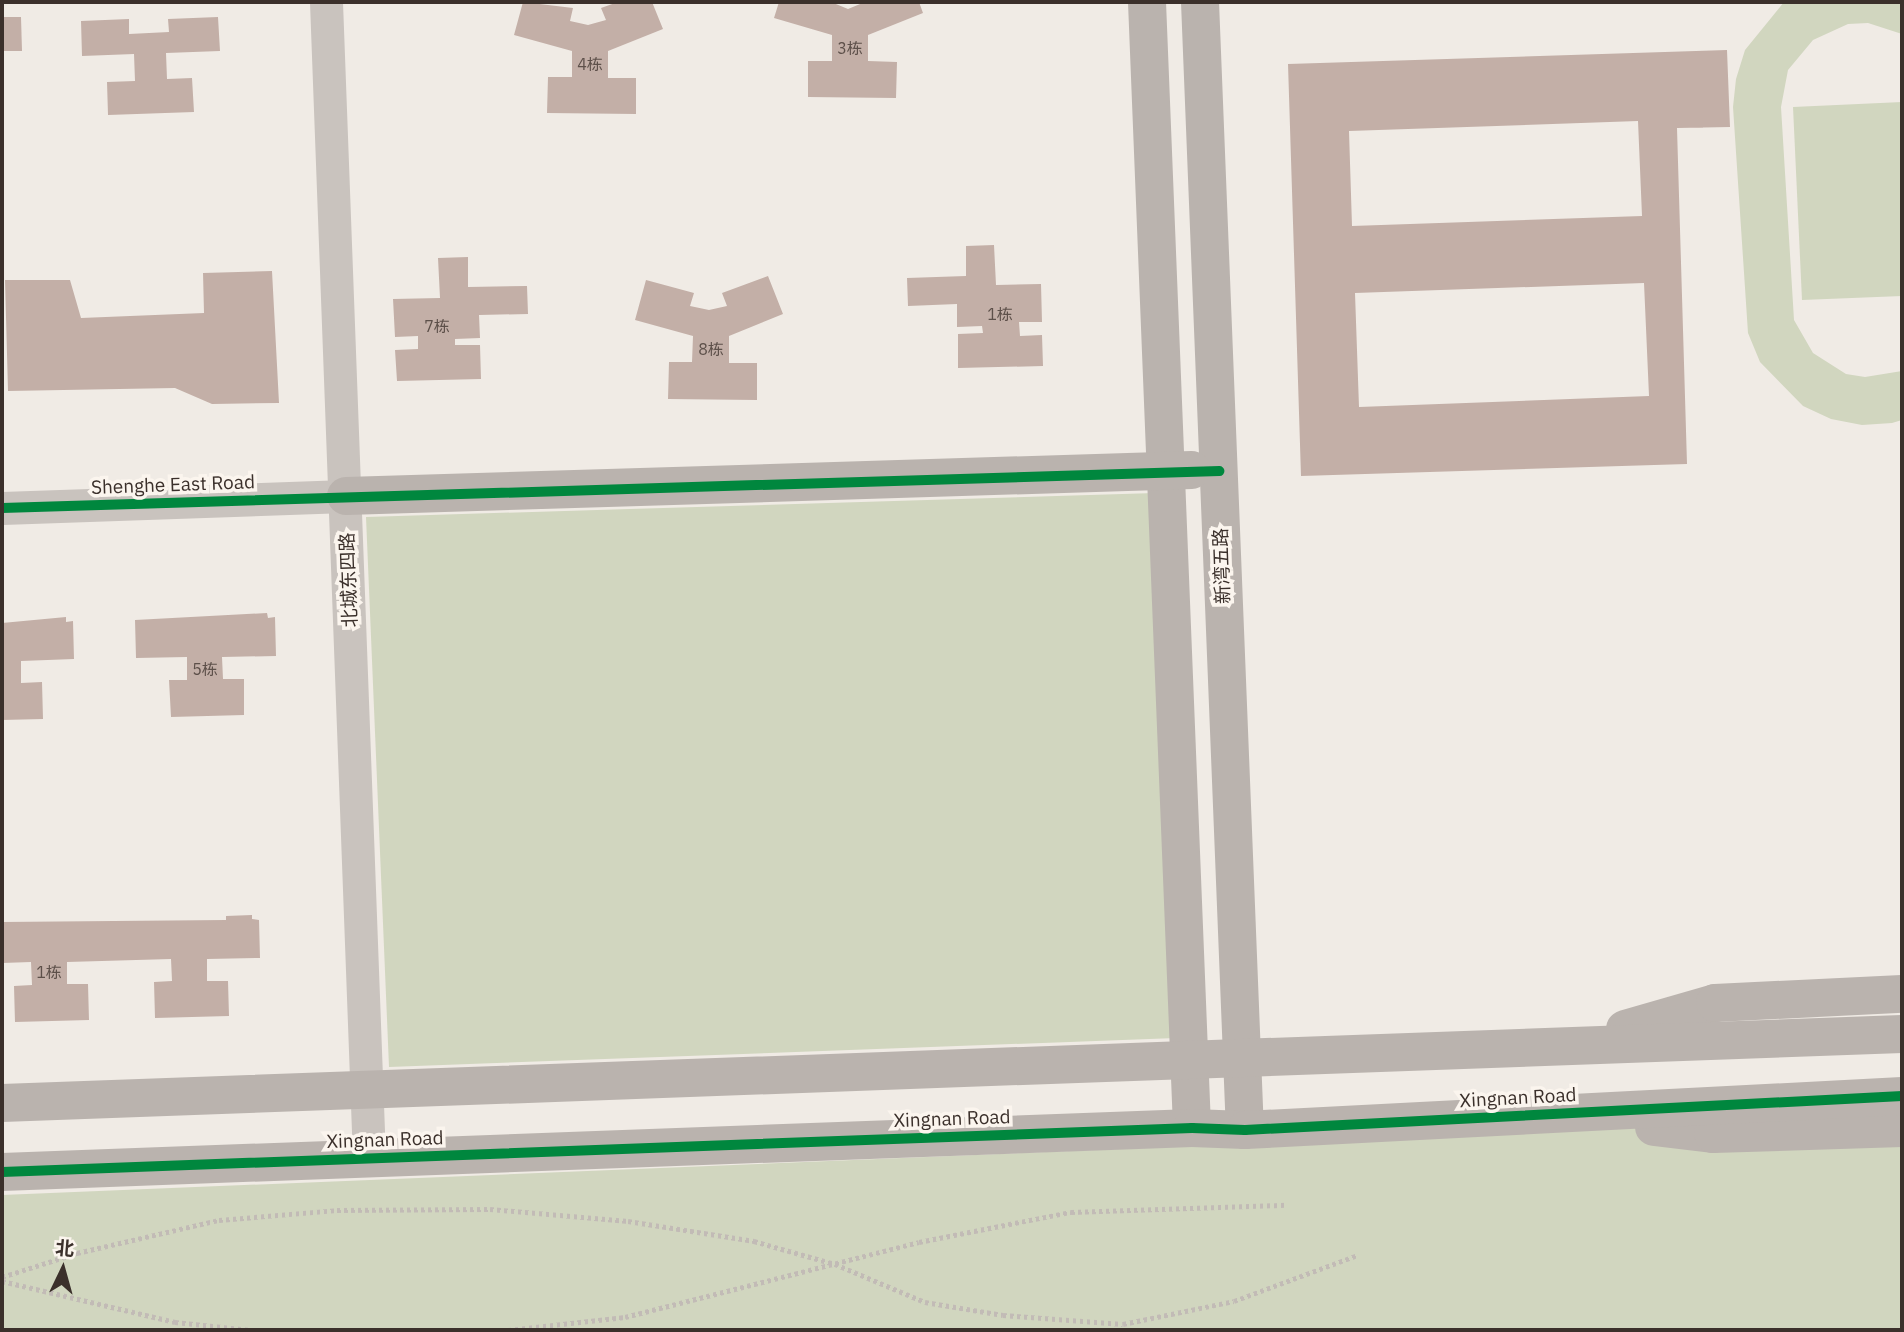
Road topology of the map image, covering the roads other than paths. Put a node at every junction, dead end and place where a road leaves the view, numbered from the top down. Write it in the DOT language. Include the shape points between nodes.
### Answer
graph roads {
  1 [pos="326,2"];
  2 [pos="1147,2"];
  3 [pos="1200,2"];
  4 [pos="1166,470"];
  5 [pos="1219,471"];
  6 [pos="346,496"];
  7 [pos="2,508"];
  8 [pos="1902,994"];
  9 [pos="1902,1034"];
  10 [pos="1571,1045"];
  11 [pos="1189,1058"];
  12 [pos="1242,1058"];
  13 [pos="366,1089"];
  14 [pos="1902,1096"];
  15 [pos="2,1103"];
  16 [pos="1555,1114"];
  17 [pos="1192,1128"];
  18 [pos="1902,1128"];
  19 [pos="1245,1130"];
  20 [pos="369,1158"];
  21 [pos="2,1172"];
  1 -- 6 [label="street, 北城东四路"];
  2 -- 4 [label="street"];
  3 -- 5 [label="street, 新湾五路"];
  4 -- 5 [label="street"];
  4 -- 6 [label="street"];
  4 -- 11 [label="street"];
  5 -- 12 [label="street, 新湾五路"];
  6 -- 7 [label="street, Shenghe East Road"];
  6 -- 13 [label="street, 北城东四路"];
  8 -- 10 [label="street" via="1715,1003"];
  9 -- 10 [label="street"];
  10 -- 12 [label="street"];
  11 -- 12 [label="street"];
  11 -- 13 [label="street"];
  11 -- 17 [label="street"];
  12 -- 19 [label="street, 新湾五路"];
  13 -- 15 [label="street"];
  13 -- 20 [label="street, 北城东四路"];
  14 -- 16 [label="street, Xingnan Road"];
  16 -- 18 [label="street" via="1713,1134"];
  16 -- 19 [label="street, Xingnan Road"];
  17 -- 19 [label="street, Xingnan Road"];
  17 -- 20 [label="street, Xingnan Road"];
  20 -- 21 [label="street, Xingnan Road"];
}
